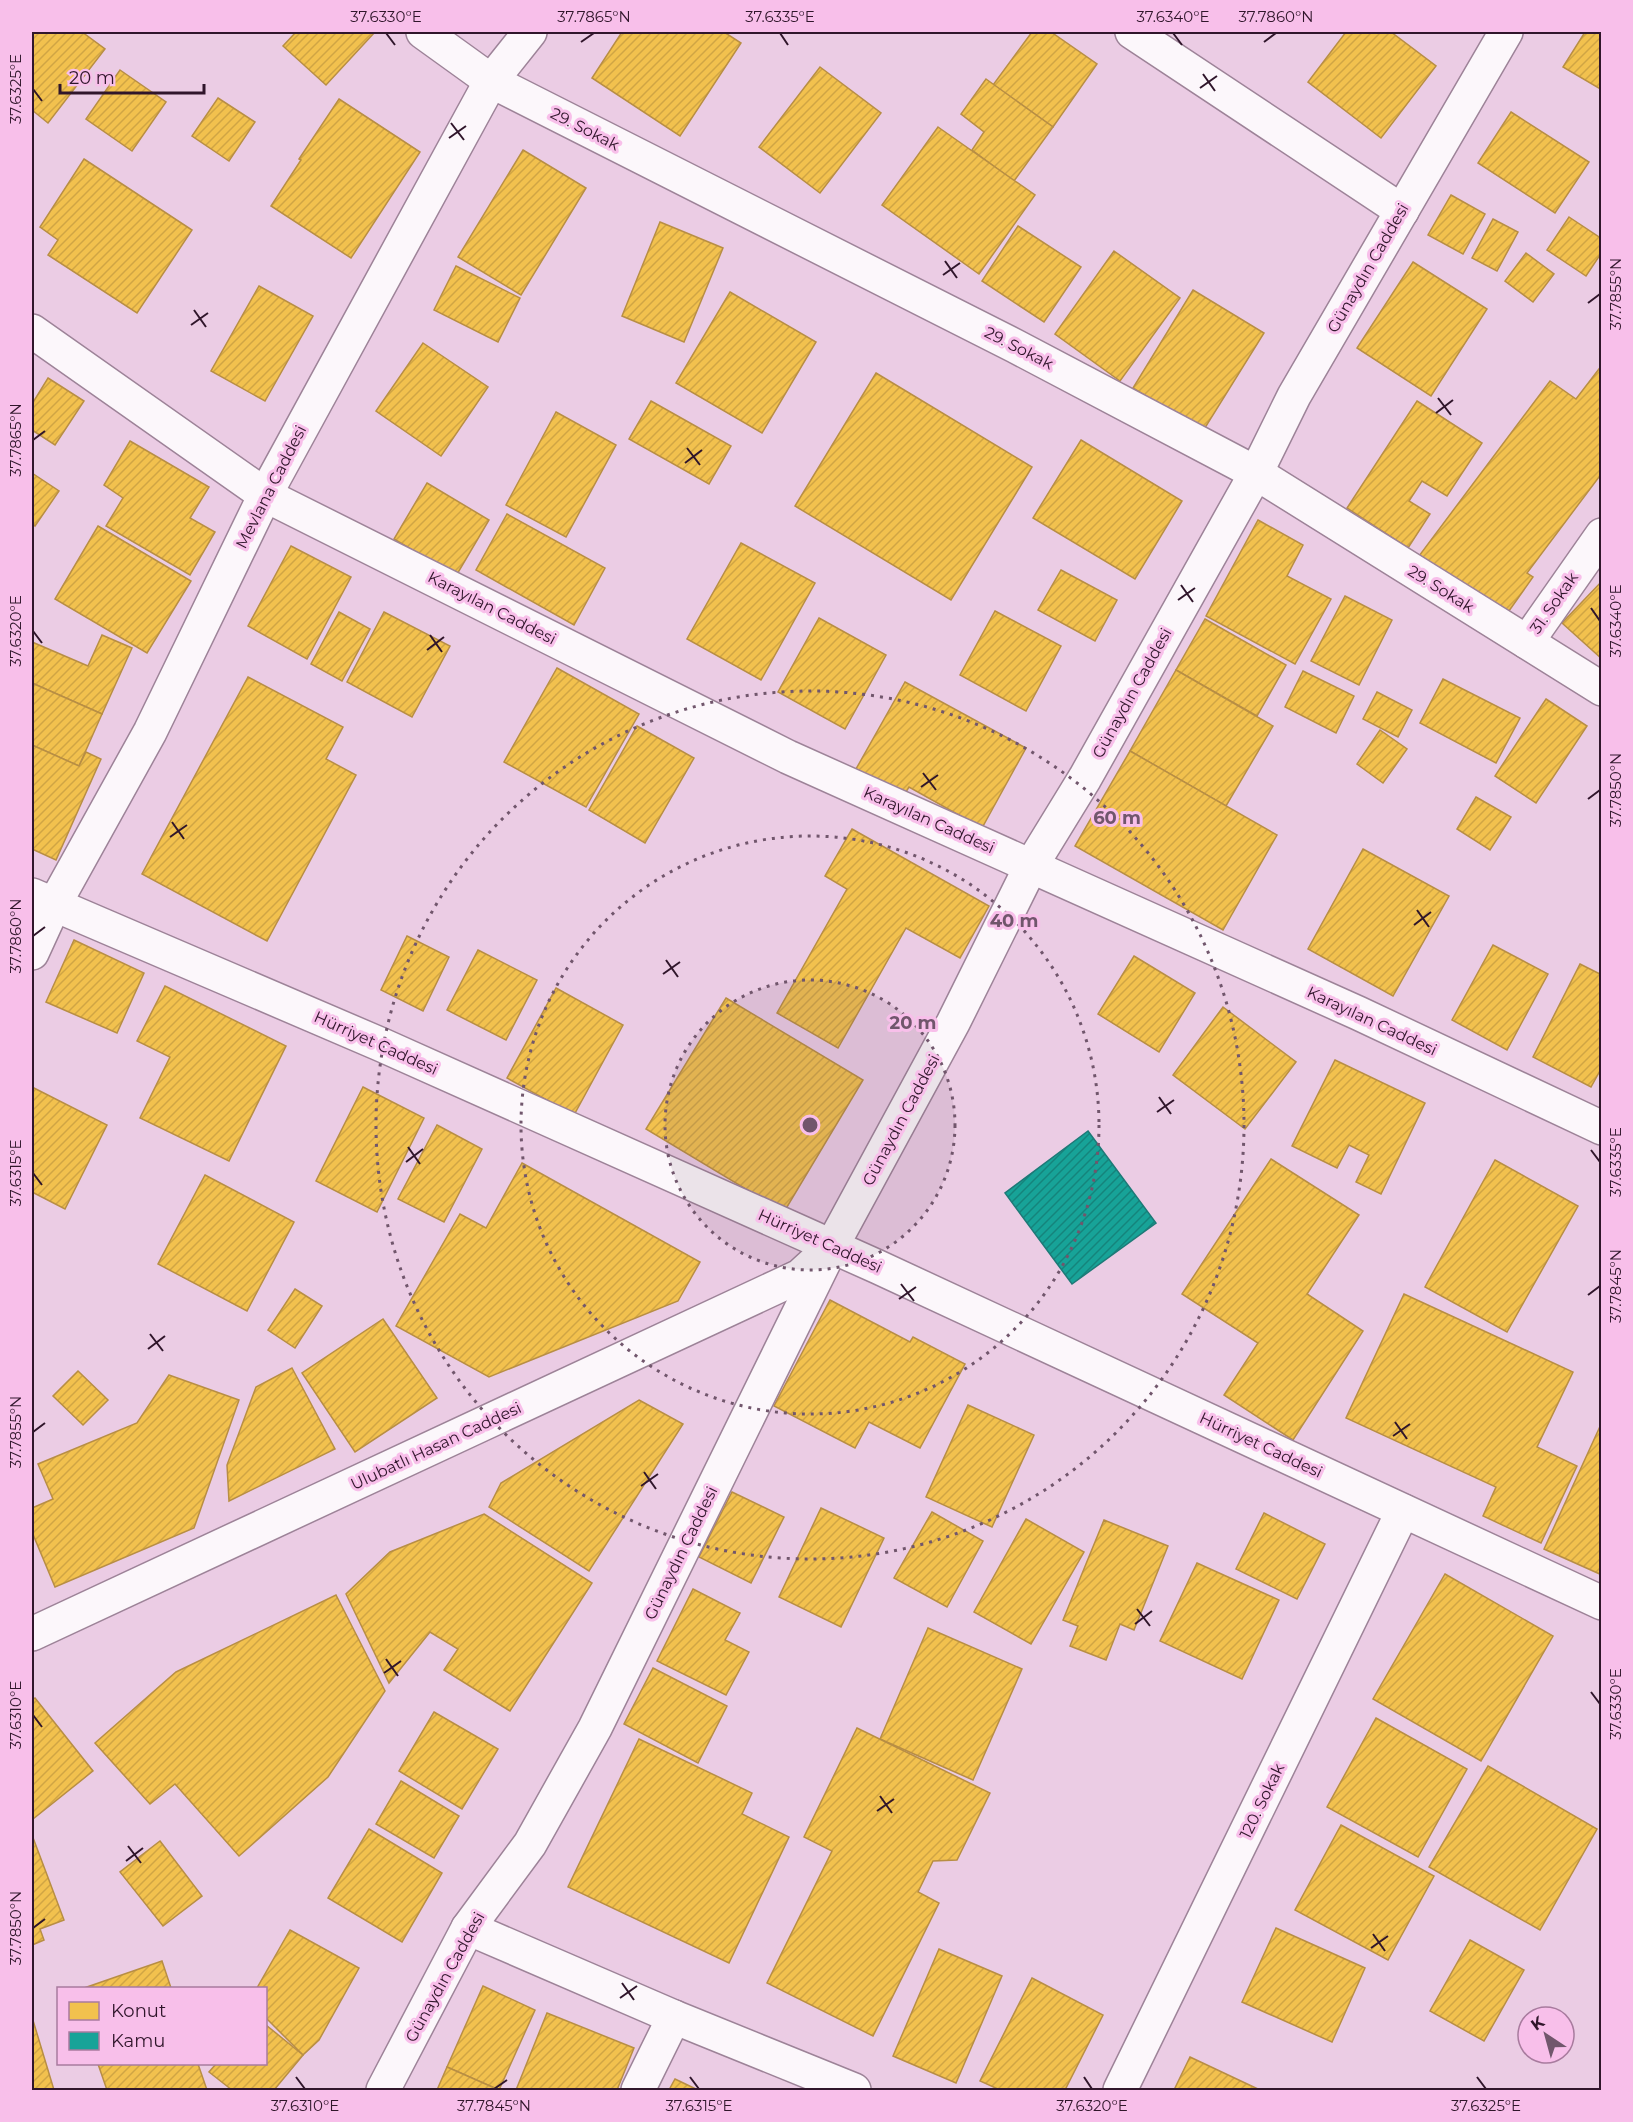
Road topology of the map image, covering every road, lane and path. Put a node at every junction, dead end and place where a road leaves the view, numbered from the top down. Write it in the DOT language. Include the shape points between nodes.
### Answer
graph roads {
  1 [pos="423,32"];
  2 [pos="530,32"];
  3 [pos="1132,32"];
  4 [pos="1506,32"];
  5 [pos="491,81"];
  6 [pos="1402,211"];
  7 [pos="32,331"];
  8 [pos="1256,473"];
  9 [pos="265,495"];
  10 [pos="1602,535"];
  11 [pos="1527,642"];
  12 [pos="1602,689"];
  13 [pos="1031,866"];
  14 [pos="43,900"];
  15 [pos="32,953"];
  16 [pos="1602,1128"];
  17 [pos="832,1246"];
  18 [pos="1403,1511"];
  19 [pos="1602,1603"];
  20 [pos="32,1634"];
  21 [pos="468,1928"];
  22 [pos="674,2017"];
  23 [pos="383,2091"];
  24 [pos="638,2091"];
  25 [pos="854,2091"];
  26 [pos="1120,2091"];
  1 -- 5 [label="street, 29. Sokak"];
  2 -- 5 [label="street, Mevlana Caddesi"];
  3 -- 6 [label="street"];
  4 -- 6 [label="street, Günaydın Caddesi"];
  5 -- 8 [label="street, 29. Sokak" via="1004,340"];
  5 -- 9 [label="street, Mevlana Caddesi"];
  6 -- 8 [label="street, Günaydın Caddesi" via="1294,396"];
  7 -- 9 [label="street, Karayılan Caddesi"];
  8 -- 11 [label="street, 29. Sokak"];
  8 -- 13 [label="street, Günaydın Caddesi" via="1085,778"];
  9 -- 13 [label="street, Karayılan Caddesi" via="788,757"];
  9 -- 14 [label="street, Mevlana Caddesi" via="150,732"];
  10 -- 11 [label="street, 31. Sokak"];
  11 -- 12 [label="street, 29. Sokak"];
  13 -- 16 [label="street, Karayılan Caddesi"];
  13 -- 17 [label="street, Günaydın Caddesi" via="953,1023"];
  14 -- 15 [label="street, Mevlana Caddesi"];
  14 -- 17 [label="street, Hürriyet Caddesi" via="382,1045"];
  17 -- 18 [label="street, Hürriyet Caddesi"];
  17 -- 20 [label="street, Ulubatlı Hasan Caddesi" via="800,1276"];
  17 -- 21 [label="street, Günaydın Caddesi" via="595,1728 530,1844"];
  18 -- 19 [label="street, Hürriyet Caddesi"];
  18 -- 26 [label="street, 120. Sokak"];
  21 -- 22 [label="street"];
  21 -- 23 [label="street, Günaydın Caddesi"];
  22 -- 24 [label="street"];
  22 -- 25 [label="street"];
}
